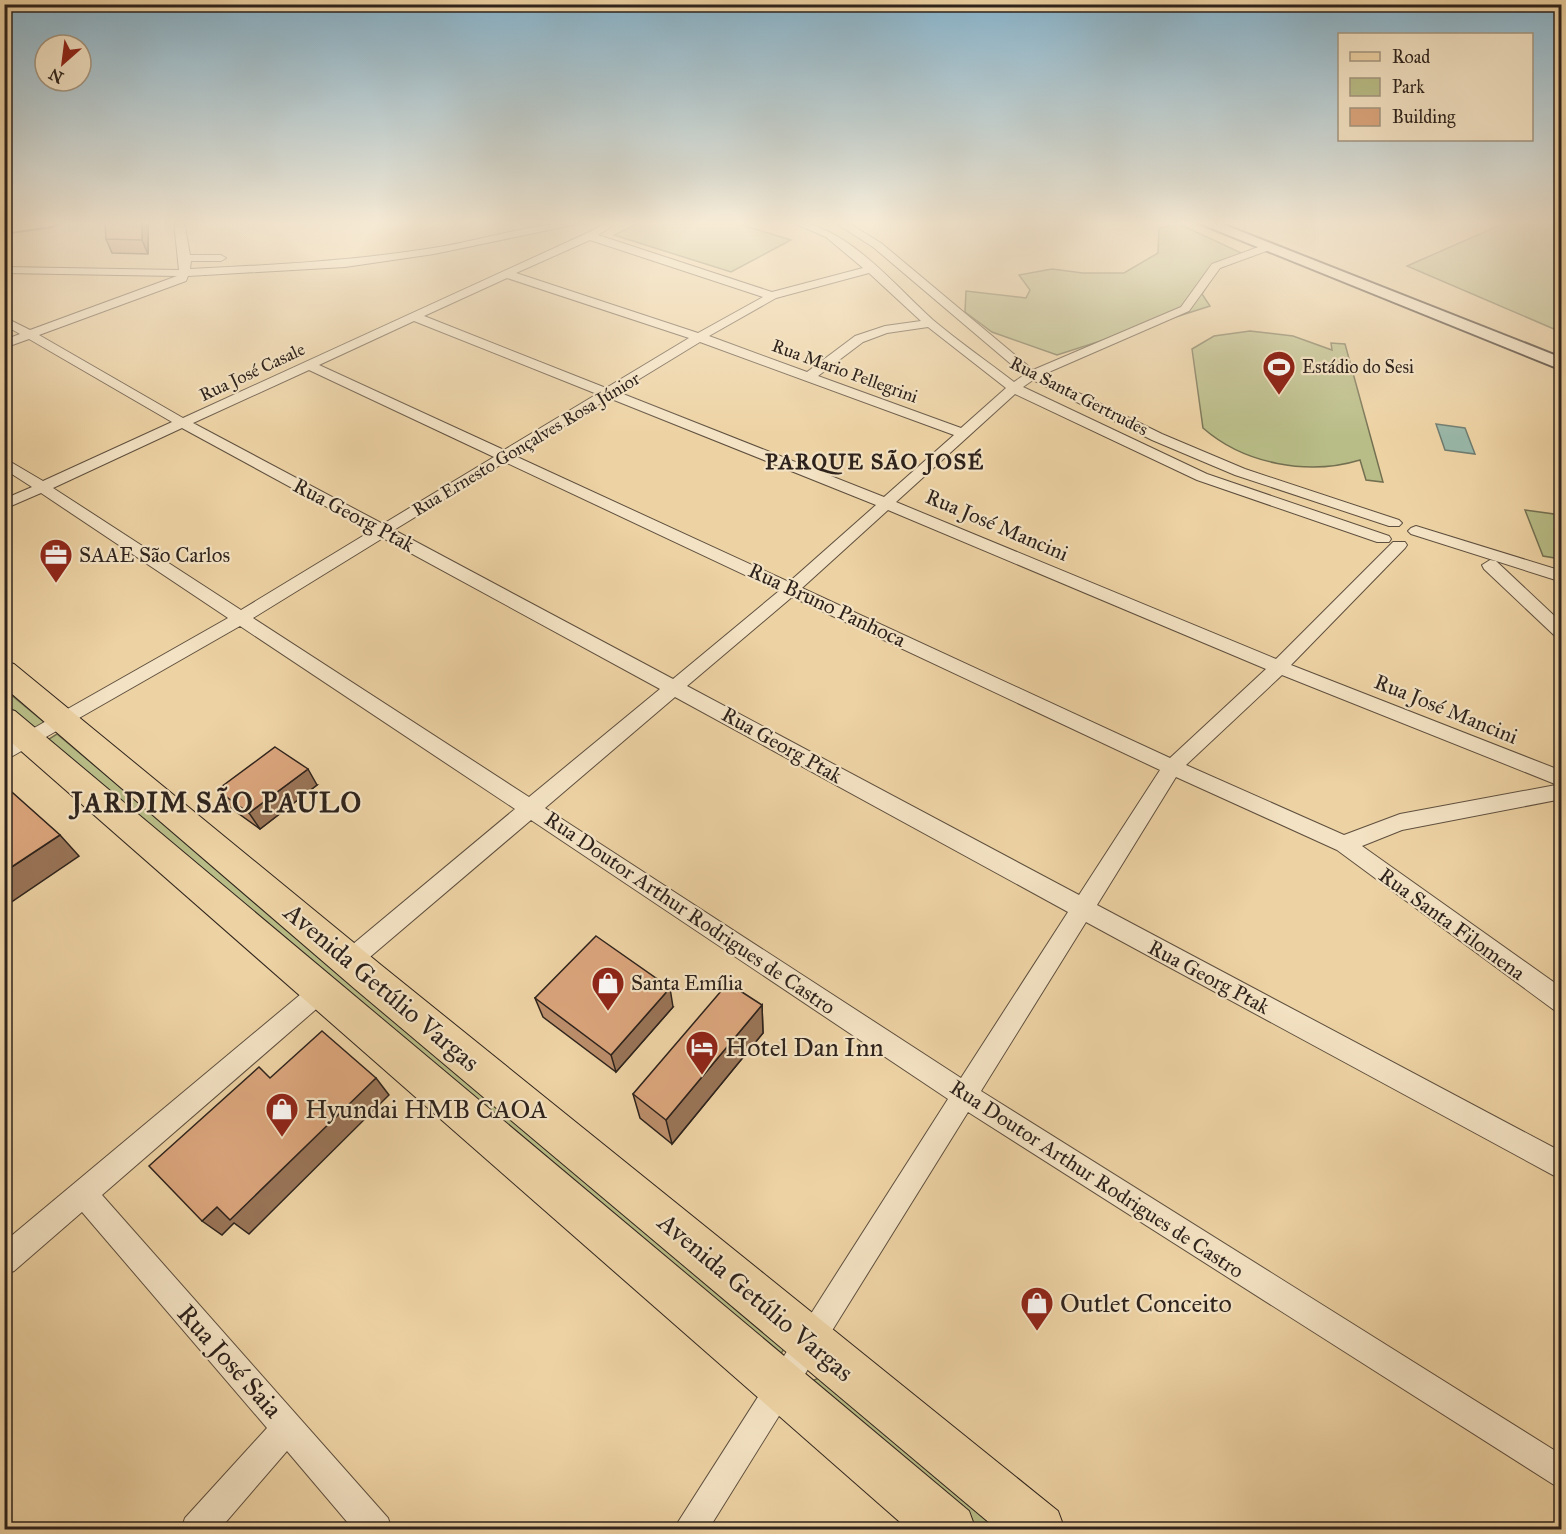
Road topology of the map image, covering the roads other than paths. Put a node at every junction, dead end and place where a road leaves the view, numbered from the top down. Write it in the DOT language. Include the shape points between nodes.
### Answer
graph roads {
  1 [pos="142,294"];
  2 [pos="463,294"];
  3 [pos="567,294"];
  4 [pos="765,294"];
  5 [pos="781,294"];
  6 [pos="898,294"];
  7 [pos="935,294"];
  8 [pos="1196,294"];
  9 [pos="1384,294"];
  10 [pos="1399,294"];
  11 [pos="772,296"];
  12 [pos="413,316"];
  13 [pos="4,320"];
  14 [pos="930,323"];
  15 [pos="31,334"];
  16 [pos="699,337"];
  17 [pos="4,344"];
  18 [pos="1562,358"];
  19 [pos="309,365"];
  20 [pos="1562,365"];
  21 [pos="1032,375"];
  22 [pos="808,376"];
  23 [pos="1014,388"];
  24 [pos="607,395"];
  25 [pos="183,423"];
  26 [pos="965,434"];
  27 [pos="506,456"];
  28 [pos="4,462"];
  29 [pos="42,488"];
  30 [pos="885,502"];
  31 [pos="4,505"];
  32 [pos="1394,523"];
  33 [pos="384,530"];
  34 [pos="1419,537"];
  35 [pos="1391,542"];
  36 [pos="1490,565"];
  37 [pos="1562,577"];
  38 [pos="792,588"];
  39 [pos="1562,588"];
  40 [pos="240,618"];
  41 [pos="1562,633"];
  42 [pos="1279,667"];
  43 [pos="4,671"];
  44 [pos="673,686"];
  45 [pos="64,718"];
  46 [pos="12,738"];
  47 [pos="1172,766"];
  48 [pos="1562,779"];
  49 [pos="1553,792"];
  50 [pos="530,807"];
  51 [pos="1562,809"];
  52 [pos="1344,844"];
  53 [pos="1083,908"];
  54 [pos="350,961"];
  55 [pos="321,991"];
  56 [pos="1562,1002"];
  57 [pos="966,1096"];
  58 [pos="1562,1167"];
  59 [pos="83,1193"];
  60 [pos="4,1262"];
  61 [pos="807,1340"];
  62 [pos="780,1386"];
  63 [pos="288,1427"];
  64 [pos="1562,1474"];
  65 [pos="197,1530"];
  66 [pos="376,1530"];
  67 [pos="689,1530"];
  68 [pos="950,1530"];
  69 [pos="1040,1530"];
  1 -- 15 [label="street"];
  2 -- 12 [label="street, Rua José Casale"];
  3 -- 16 [label="street, Rua Mario Pellegrini"];
  4 -- 11 [label="street"];
  5 -- 11 [label="street, Rua Ernesto Gonçalves Rosa Júnior"];
  6 -- 14 [label="street, Rua Santa Gertrudes"];
  7 -- 21 [label="street, Rua Santa Gertrudes"];
  8 -- 21 [label="street" via="1185,309"];
  9 -- 20 [label="street"];
  10 -- 18 [label="street"];
  11 -- 16 [label="street, Rua Ernesto Gonçalves Rosa Júnior"];
  12 -- 19 [label="street, Rua José Casale"];
  12 -- 24 [label="street, Rua José Mancini"];
  13 -- 15 [label="street, Rua Georg Ptak"];
  14 -- 22 [label="street" via="885,330 859,339"];
  14 -- 23 [label="street, Rua Santa Gertrudes"];
  15 -- 17 [label="street"];
  15 -- 25 [label="street, Rua Georg Ptak"];
  16 -- 22 [label="street, Rua Mario Pellegrini"];
  16 -- 24 [label="street, Rua Ernesto Gonçalves Rosa Júnior"];
  19 -- 25 [label="street, Rua José Casale"];
  19 -- 27 [label="street, Rua Bruno Panhoca"];
  21 -- 23 [label="street"];
  21 -- 32 [label="street, Rua Santa Gertrudes" via="1209,459"];
  22 -- 26 [label="street, Rua Mario Pellegrini"];
  23 -- 26 [label="street"];
  23 -- 35 [label="street, Rua Santa Gertrudes" via="1202,477"];
  24 -- 27 [label="street, Rua Ernesto Gonçalves Rosa Júnior"];
  24 -- 30 [label="street, Rua José Mancini"];
  25 -- 29 [label="street, Rua José Casale"];
  25 -- 33 [label="street, Rua Georg Ptak"];
  26 -- 30 [label="street"];
  27 -- 33 [label="street, Rua Ernesto Gonçalves Rosa Júnior"];
  27 -- 38 [label="street, Rua Bruno Panhoca"];
  28 -- 29 [label="street, Rua Doutor Arthur Rodrigues de Castro"];
  29 -- 31 [label="street, Rua José Casale"];
  29 -- 40 [label="street, Rua Doutor Arthur Rodrigues de Castro"];
  30 -- 38 [label="street"];
  30 -- 42 [label="street, Rua José Mancini"];
  32 -- 34 [label="street, Rua Santa Gertrudes"];
  32 -- 35 [label="street" via="1379,531"];
  33 -- 40 [label="street, Rua Ernesto Gonçalves Rosa Júnior"];
  33 -- 44 [label="street, Rua Georg Ptak"];
  34 -- 35 [label="street" via="1417,546"];
  34 -- 36 [label="street"];
  34 -- 37 [label="street"];
  35 -- 42 [label="street"];
  36 -- 39 [label="street"];
  36 -- 41 [label="street"];
  38 -- 44 [label="street"];
  38 -- 47 [label="street, Rua Bruno Panhoca"];
  40 -- 45 [label="street, Rua Ernesto Gonçalves Rosa Júnior"];
  40 -- 50 [label="street, Rua Doutor Arthur Rodrigues de Castro"];
  42 -- 47 [label="street"];
  42 -- 48 [label="street, Rua José Mancini"];
  43 -- 45 [label="main road, Avenida Getúlio Vargas"];
  44 -- 50 [label="street"];
  44 -- 53 [label="street, Rua Georg Ptak"];
  45 -- 46 [label="street, Rua Ernesto Gonçalves Rosa Júnior"];
  45 -- 54 [label="main road, Avenida Getúlio Vargas"];
  46 -- 55 [label="main road, Avenida Getúlio Vargas"];
  47 -- 52 [label="street, Rua Bruno Panhoca"];
  47 -- 53 [label="street"];
  49 -- 51 [label="street"];
  49 -- 52 [label="street" via="1401,822"];
  50 -- 54 [label="street"];
  50 -- 57 [label="street, Rua Doutor Arthur Rodrigues de Castro"];
  52 -- 56 [label="street, Rua Santa Filomena"];
  53 -- 57 [label="street"];
  53 -- 58 [label="street, Rua Georg Ptak"];
  54 -- 61 [label="main road, Avenida Getúlio Vargas"];
  55 -- 59 [label="street"];
  55 -- 62 [label="main road, Avenida Getúlio Vargas"];
  57 -- 61 [label="street"];
  57 -- 64 [label="street, Rua Doutor Arthur Rodrigues de Castro"];
  59 -- 60 [label="street"];
  59 -- 63 [label="street, Rua José Saia"];
  61 -- 62 [label="street"];
  61 -- 69 [label="main road, Avenida Getúlio Vargas"];
  62 -- 67 [label="street"];
  62 -- 68 [label="main road, Avenida Getúlio Vargas"];
  63 -- 65 [label="street"];
  63 -- 66 [label="street, Rua José Saia"];
}
